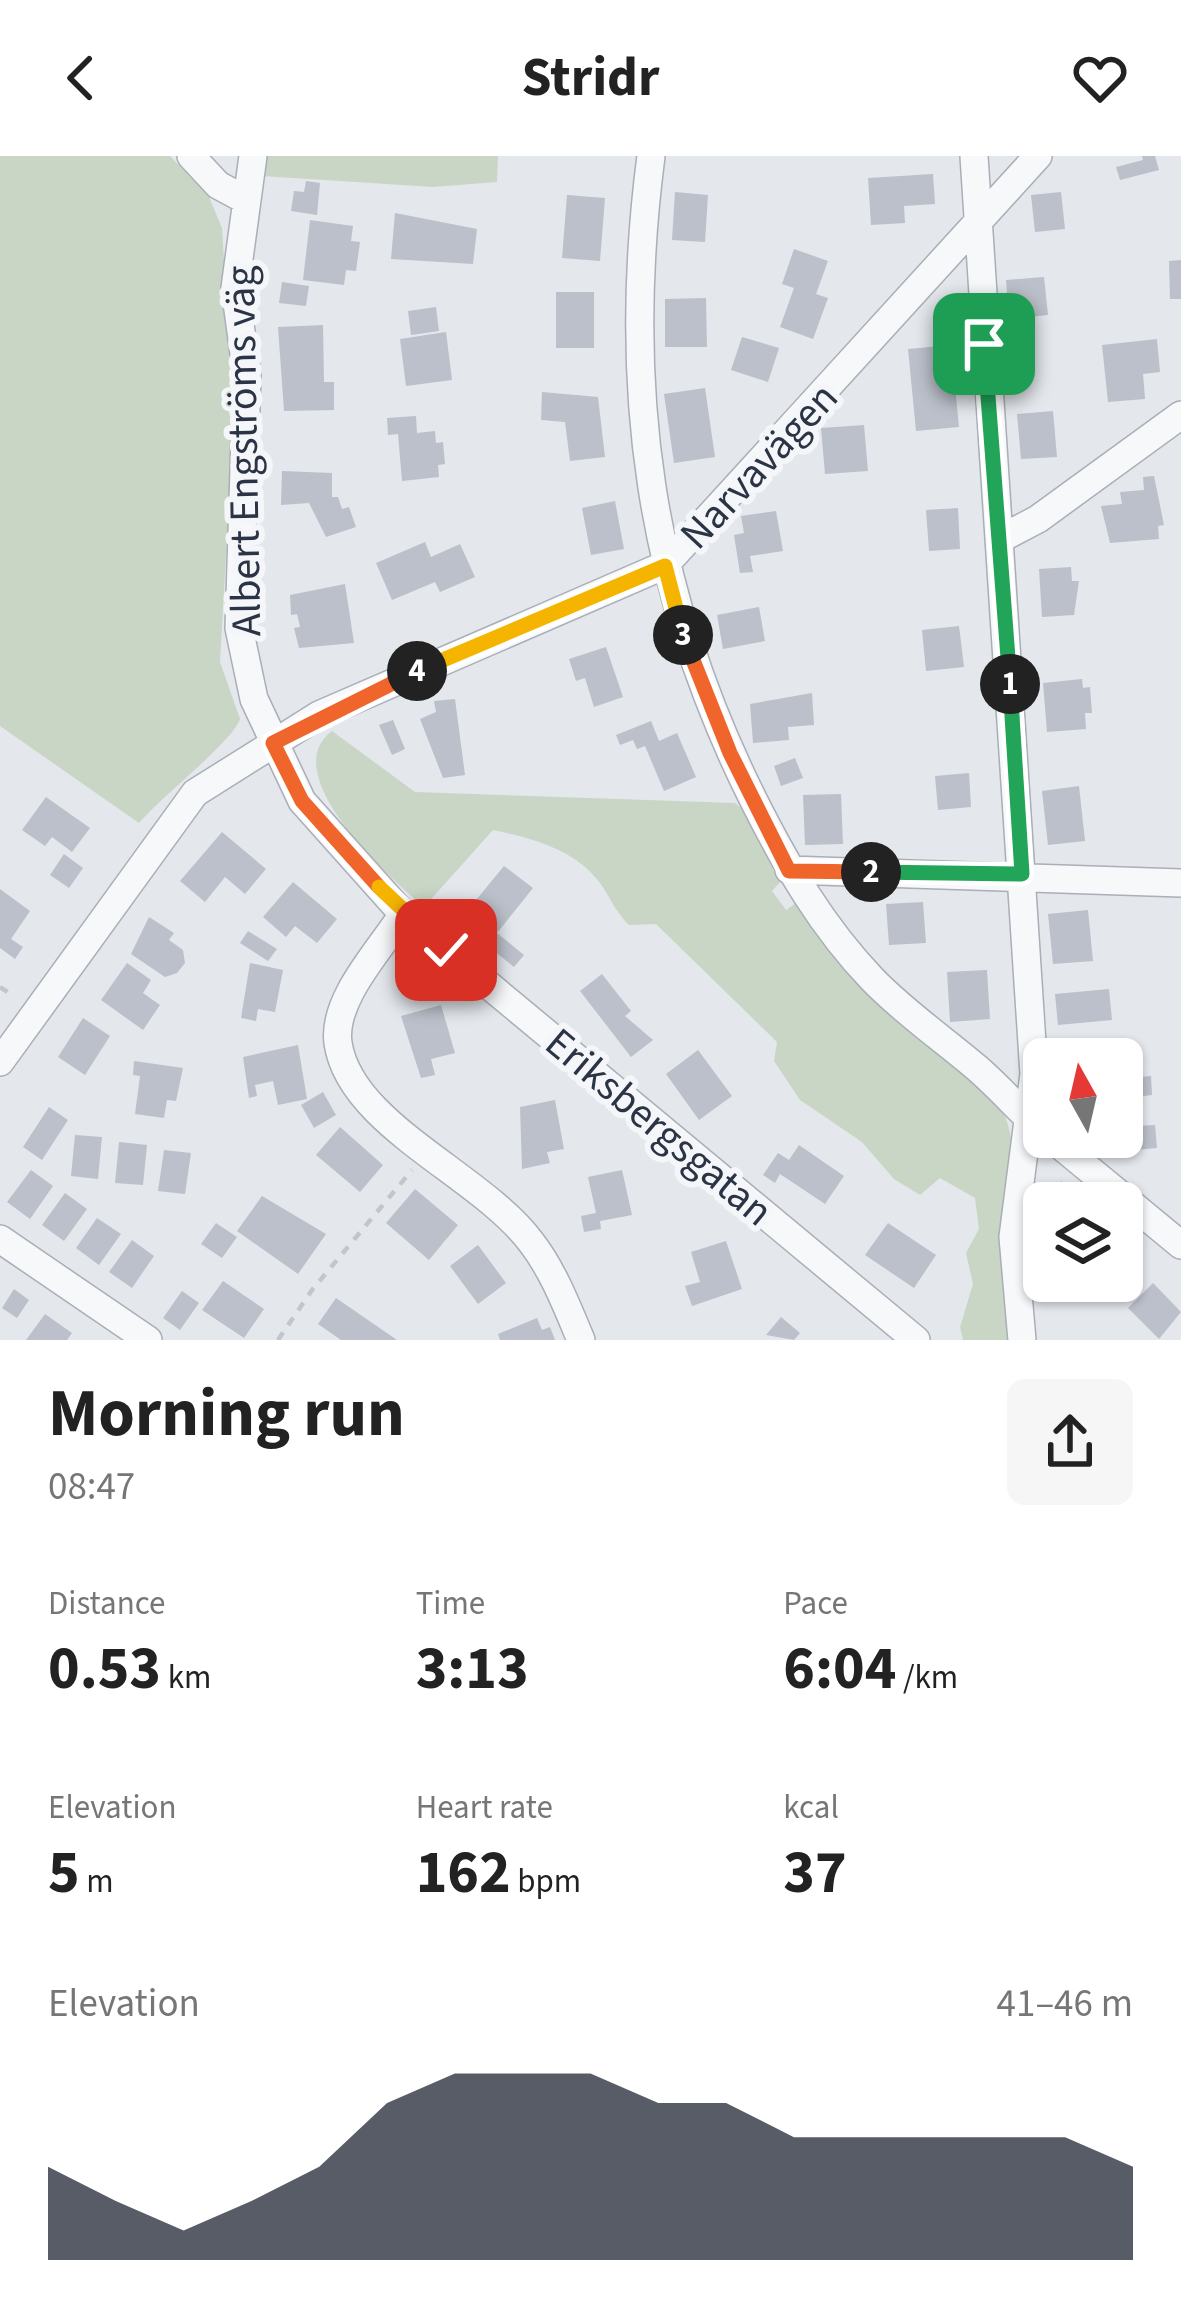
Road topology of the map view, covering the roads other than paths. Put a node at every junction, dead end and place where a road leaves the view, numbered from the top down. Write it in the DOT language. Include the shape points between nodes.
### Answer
graph roads {
  1 [pos="191,156"];
  2 [pos="253,156"];
  3 [pos="651,156"];
  4 [pos="974,156"];
  5 [pos="1039,156"];
  6 [pos="244,199"];
  7 [pos="978,226"];
  8 [pos="1181,415"];
  9 [pos="1000,539"];
  10 [pos="665,566"];
  11 [pos="273,743"];
  12 [pos="789,871"];
  13 [pos="1022,874"];
  14 [pos="1181,883"];
  15 [pos="403,914"];
  16 [pos="1032,1038"];
  17 [pos="0,1062"];
  18 [pos="1023,1113"];
  19 [pos="1033,1158"];
  20 [pos="1076,1158"];
  21 [pos="0,1239"];
  22 [pos="1181,1245"];
  23 [pos="113,1330"];
  24 [pos="148,1340"];
  25 [pos="581,1340"];
  26 [pos="916,1340"];
  27 [pos="1022,1340"];
  1 -- 6 [label="street"];
  2 -- 6 [label="street, Albert Engströms väg"];
  3 -- 10 [label="street" via="636,332"];
  4 -- 7 [label="street"];
  5 -- 7 [label="street, Narvavägen"];
  6 -- 11 [label="street, Albert Engströms väg" via="235,288 248,375 239,628"];
  7 -- 9 [label="street"];
  7 -- 10 [label="street, Narvavägen"];
  8 -- 9 [label="street"];
  9 -- 13 [label="street"];
  10 -- 11 [label="street, Narvavägen" via="438,661"];
  10 -- 12 [label="street" via="704,692"];
  11 -- 15 [label="street, Eriksbergsgatan" via="302,801"];
  11 -- 17 [label="street, Narvavägen" via="229,767 172,819"];
  12 -- 13 [label="street"];
  12 -- 18 [label="street" via="872,979"];
  13 -- 14 [label="street"];
  13 -- 16 [label="street"];
  15 -- 25 [label="street" via="343,1006 338,1041 352,1084 372,1112 429,1150 531,1242"];
  15 -- 26 [label="street, Eriksbergsgatan"];
  19 -- 27 [label="street" via="1013,1237"];
  20 -- 22 [label="street"];
  21 -- 23 [label="street"];
  23 -- 24 [label="street"];
}
